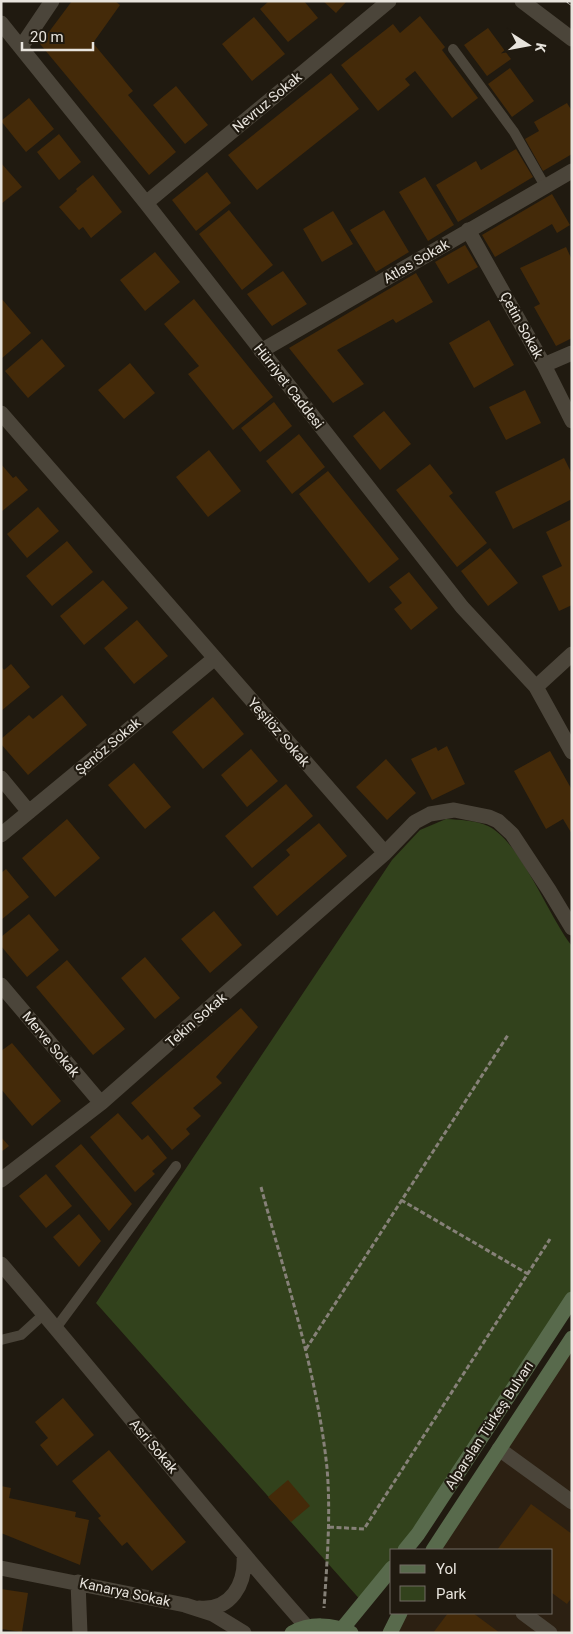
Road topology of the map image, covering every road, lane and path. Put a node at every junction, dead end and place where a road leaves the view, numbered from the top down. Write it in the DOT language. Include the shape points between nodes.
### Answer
graph roads {
  1 [pos="52,1"];
  2 [pos="389,1"];
  3 [pos="522,1"];
  4 [pos="1,23"];
  5 [pos="1,36"];
  6 [pos="572,39"];
  7 [pos="21,47"];
  8 [pos="453,49"];
  9 [pos="572,171"];
  10 [pos="546,186"];
  11 [pos="146,203"];
  12 [pos="468,230"];
  13 [pos="262,351"];
  14 [pos="572,354"];
  15 [pos="544,365"];
  16 [pos="1,413"];
  17 [pos="572,421"];
  18 [pos="572,654"];
  19 [pos="215,658"];
  20 [pos="536,687"];
  21 [pos="572,752"];
  22 [pos="1,778"];
  23 [pos="29,812"];
  24 [pos="1,835"];
  25 [pos="385,853"];
  26 [pos="572,928"];
  27 [pos="1,985"];
  28 [pos="508,1035"];
  29 [pos="101,1103"];
  30 [pos="176,1166"];
  31 [pos="1,1180"];
  32 [pos="261,1187"];
  33 [pos="402,1200"];
  34 [pos="550,1239"];
  35 [pos="1,1264"];
  36 [pos="528,1274"];
  37 [pos="572,1299"];
  38 [pos="44,1314"];
  39 [pos="56,1328"];
  40 [pos="572,1338"];
  41 [pos="1,1340"];
  42 [pos="305,1350"];
  43 [pos="499,1448"];
  44 [pos="572,1502"];
  45 [pos="329,1527"];
  46 [pos="407,1549"];
  47 [pos="436,1549"];
  48 [pos="244,1555"];
  49 [pos="1,1568"];
  50 [pos="390,1571"];
  51 [pos="78,1582"];
  52 [pos="195,1608"];
  53 [pos="400,1614"];
  54 [pos="524,1614"];
  55 [pos="323,1626"];
  56 [pos="307,1627"];
  57 [pos="347,1631"];
  58 [pos="80,1633"];
  59 [pos="244,1633"];
  60 [pos="292,1633"];
  61 [pos="390,1633"];
  62 [pos="550,1633"];
  1 -- 7 [label="street"];
  2 -- 11 [label="street, Nevruz Sokak"];
  3 -- 6 [label="street"];
  4 -- 7 [label="street, Hürriyet Caddesi"];
  5 -- 7 [label="lane"];
  7 -- 11 [label="street, Hürriyet Caddesi"];
  8 -- 10 [label="lane" via="514,132"];
  9 -- 10 [label="street, Atlas Sokak"];
  10 -- 12 [label="street, Atlas Sokak"];
  11 -- 13 [label="street, Hürriyet Caddesi"];
  12 -- 13 [label="street, Atlas Sokak"];
  12 -- 15 [label="street, Çetin Sokak"];
  13 -- 20 [label="street, Hürriyet Caddesi" via="462,607"];
  14 -- 15 [label="street"];
  15 -- 17 [label="street, Çetin Sokak"];
  16 -- 19 [label="street, Yeşilöz Sokak"];
  18 -- 20 [label="street"];
  19 -- 23 [label="street, Şenöz Sokak"];
  19 -- 25 [label="street, Yeşilöz Sokak"];
  20 -- 21 [label="street, Hürriyet Caddesi"];
  22 -- 23 [label="street"];
  23 -- 24 [label="street, Şenöz Sokak"];
  25 -- 26 [label="street" via="415,822 430,814 454,810 489,817 512,834"];
  25 -- 29 [label="street, Tekin Sokak"];
  27 -- 29 [label="street, Merve Sokak"];
  28 -- 33 [label="path"];
  29 -- 31 [label="street, Tekin Sokak"];
  30 -- 39 [label="lane"];
  32 -- 42 [label="path"];
  33 -- 36 [label="path"];
  33 -- 42 [label="path"];
  34 -- 36 [label="path"];
  35 -- 38 [label="street, Asri Sokak"];
  36 -- 45 [label="path" via="364,1529"];
  37 -- 46 [label="street, Alparslan Türkeş Bulvarı"];
  38 -- 39 [label="street, Asri Sokak"];
  38 -- 41 [label="lane" via="21,1334"];
  39 -- 48 [label="street, Asri Sokak"];
  40 -- 43 [label="street, Alparslan Türkeş Bulvarı"];
  42 -- 45 [label="path" via="327,1469"];
  43 -- 44 [label="street"];
  43 -- 47 [label="street, Alparslan Türkeş Bulvarı"];
  45 -- 55 [label="path"];
  48 -- 52 [label="street" via="244,1576 234,1595 216,1606"];
  48 -- 56 [label="street, Asri Sokak"];
  49 -- 51 [label="street, Kanarya Sokak"];
  50 -- 57 [label="street"];
  51 -- 52 [label="street, Kanarya Sokak"];
  51 -- 58 [label="street"];
  52 -- 59 [label="street, Kanarya Sokak" via="226,1621"];
  53 -- 61 [label="street"];
  54 -- 62 [label="street"];
  55 -- 56 [label="street"];
  55 -- 57 [label="street"];
  56 -- 60 [label="street"];
}
